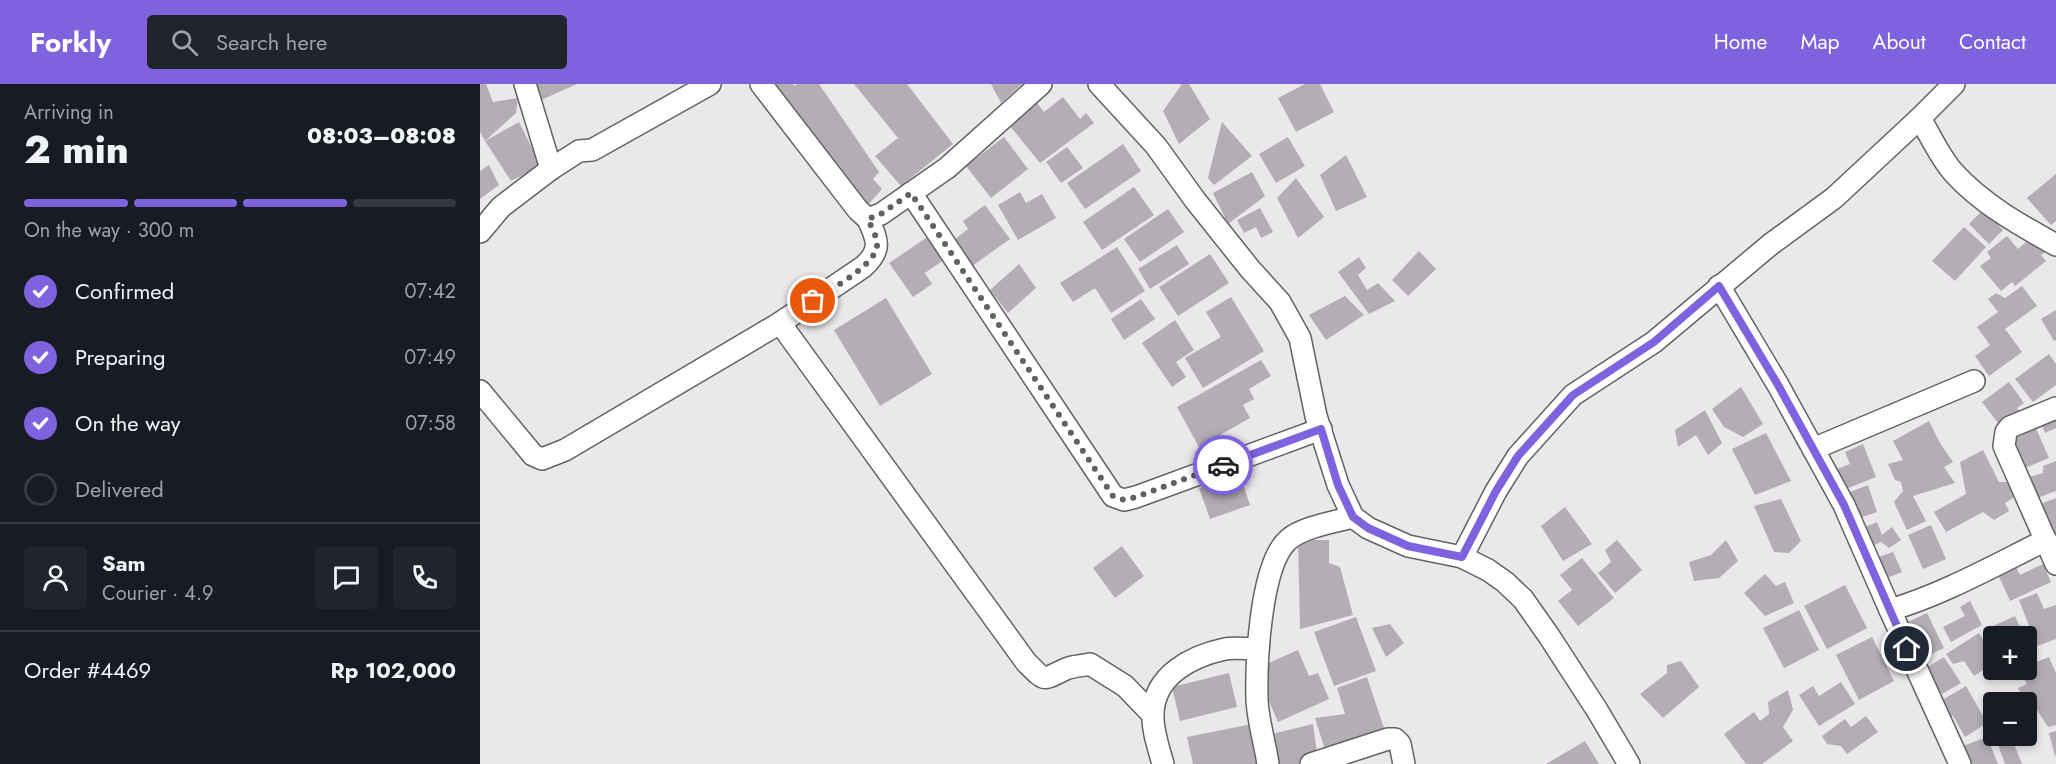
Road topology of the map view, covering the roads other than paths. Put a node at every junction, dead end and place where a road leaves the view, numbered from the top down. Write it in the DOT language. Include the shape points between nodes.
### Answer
graph roads {
  1 [pos="525,84"];
  2 [pos="710,84"];
  3 [pos="762,84"];
  4 [pos="1041,84"];
  5 [pos="1099,84"];
  6 [pos="1954,84"];
  7 [pos="1920,118"];
  8 [pos="551,169"];
  9 [pos="911,193"];
  10 [pos="868,219"];
  11 [pos="480,232"];
  12 [pos="2056,245"];
  13 [pos="1719,286"];
  14 [pos="780,323"];
  15 [pos="1974,381"];
  16 [pos="480,391"];
  17 [pos="2056,408"];
  18 [pos="1321,429"];
  19 [pos="1813,449"];
  20 [pos="1353,517"];
  21 [pos="2046,540"];
  22 [pos="1462,557"];
  23 [pos="2056,564"];
  24 [pos="1890,610"];
  25 [pos="1258,649"];
  26 [pos="1153,715"];
  27 [pos="1162,764"];
  28 [pos="1268,764"];
  29 [pos="1311,764"];
  30 [pos="1404,764"];
  31 [pos="1629,764"];
  32 [pos="1960,764"];
  1 -- 8 [label="street"];
  2 -- 8 [label="street"];
  3 -- 10 [label="street"];
  4 -- 9 [label="street" via="947,168"];
  5 -- 18 [label="street" via="1156,146 1215,226 1280,302 1300,338"];
  6 -- 7 [label="street"];
  7 -- 12 [label="street" via="1953,172 1983,200"];
  7 -- 13 [label="street" via="1834,198"];
  8 -- 11 [label="street" via="501,207"];
  9 -- 10 [label="street"];
  9 -- 18 [label="street" via="1113,496 1124,500 1136,497"];
  10 -- 14 [label="street" via="877,239 872,259"];
  13 -- 19 [label="street"];
  13 -- 22 [label="street" via="1654,342 1573,395 1518,456"];
  14 -- 16 [label="street" via="566,450 542,459 527,449"];
  14 -- 26 [label="street" via="1026,663 1041,677 1050,678 1068,668 1090,664 1125,686"];
  15 -- 19 [label="street"];
  17 -- 21 [label="street" via="2010,427 2004,438 2004,446"];
  18 -- 20 [label="street" via="1338,485"];
  19 -- 24 [label="street" via="1844,505"];
  20 -- 22 [label="street" via="1408,546"];
  20 -- 25 [label="street" via="1287,540 1268,576"];
  21 -- 23 [label="street"];
  21 -- 24 [label="street" via="1962,581"];
  22 -- 31 [label="street" via="1488,570 1523,599"];
  24 -- 32 [label="street"];
  25 -- 26 [label="street" via="1226,649 1187,662 1167,677 1156,693"];
  25 -- 28 [label="street" via="1257,703"];
  26 -- 27 [label="street"];
  29 -- 30 [label="street" via="1388,739 1400,744"];
}
